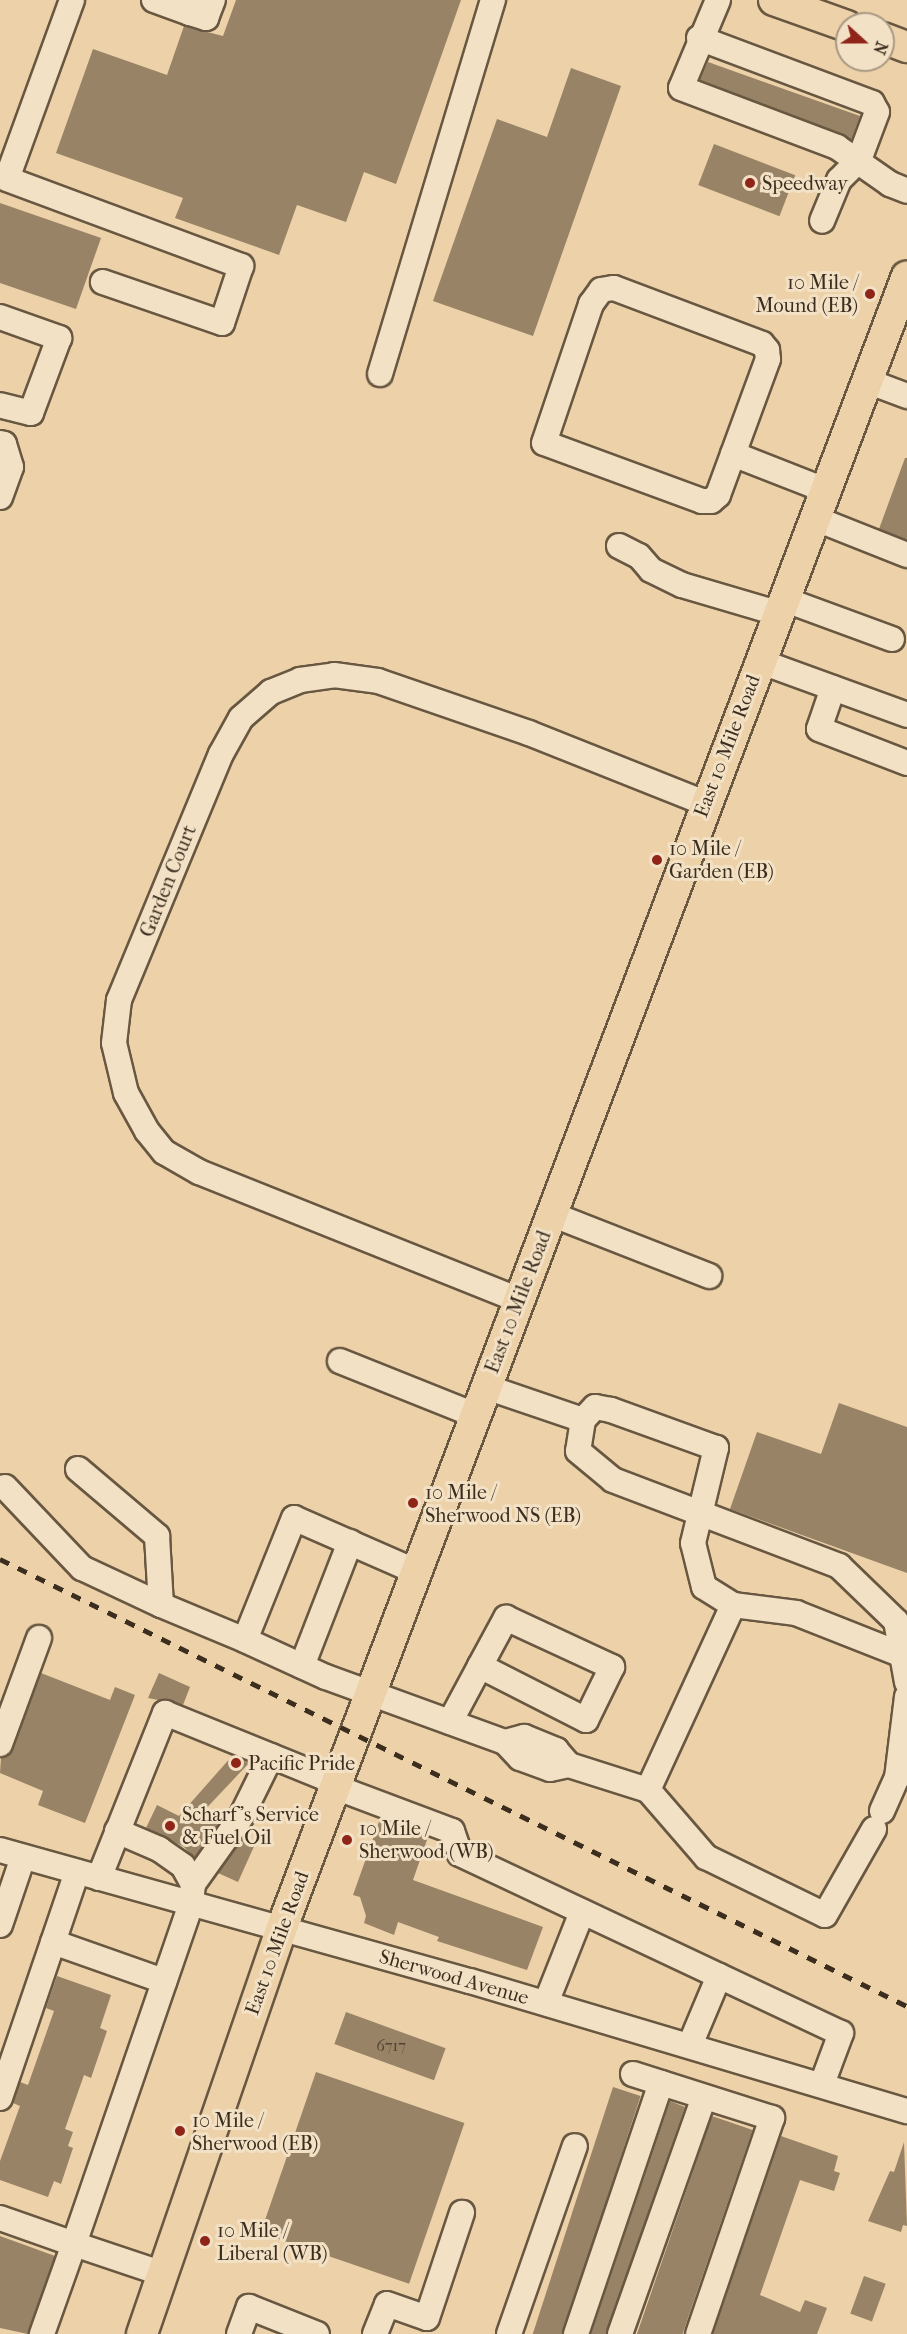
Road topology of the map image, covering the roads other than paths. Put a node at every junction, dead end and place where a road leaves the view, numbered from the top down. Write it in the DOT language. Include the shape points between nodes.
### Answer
graph roads {
  1 [pos="72,0"];
  2 [pos="154,0"];
  3 [pos="213,0"];
  4 [pos="493,0"];
  5 [pos="718,0"];
  6 [pos="774,0"];
  7 [pos="192,7"];
  8 [pos="835,22"];
  9 [pos="699,38"];
  10 [pos="859,160"];
  11 [pos="907,191"];
  12 [pos="822,221"];
  13 [pos="906,280"];
  14 [pos="103,282"];
  15 [pos="0,317"];
  16 [pos="380,374"];
  17 [pos="867,381"];
  18 [pos="907,396"];
  19 [pos="0,405"];
  20 [pos="0,443"];
  21 [pos="733,454"];
  22 [pos="825,490"];
  23 [pos="0,497"];
  24 [pos="814,518"];
  25 [pos="619,546"];
  26 [pos="907,555"];
  27 [pos="780,606"];
  28 [pos="892,639"];
  29 [pos="759,662"];
  30 [pos="833,688"];
  31 [pos="907,715"];
  32 [pos="907,763"];
  33 [pos="705,803"];
  34 [pos="551,1214"];
  35 [pos="709,1276"];
  36 [pos="519,1299"];
  37 [pos="340,1361"];
  38 [pos="486,1387"];
  39 [pos="476,1415"];
  40 [pos="583,1420"];
  41 [pos="78,1469"];
  42 [pos="5,1487"];
  43 [pos="700,1511"];
  44 [pos="350,1542"];
  45 [pos="417,1572"];
  46 [pos="160,1605"];
  47 [pos="733,1605"];
  48 [pos="39,1638"];
  49 [pos="245,1640"];
  50 [pos="902,1655"];
  51 [pos="302,1666"];
  52 [pos="480,1666"];
  53 [pos="907,1682"];
  54 [pos="371,1693"];
  55 [pos="907,1697"];
  56 [pos="450,1722"];
  57 [pos="0,1744"];
  58 [pos="272,1756"];
  59 [pos="336,1785"];
  60 [pos="648,1790"];
  61 [pos="117,1831"];
  62 [pos="0,1850"];
  63 [pos="23,1857"];
  64 [pos="88,1875"];
  65 [pos="192,1894"];
  66 [pos="582,1912"];
  67 [pos="0,1925"];
  68 [pos="281,1930"];
  69 [pos="53,1942"];
  70 [pos="718,1976"];
  71 [pos="164,1981"];
  72 [pos="546,2003"];
  73 [pos="690,2045"];
  74 [pos="633,2074"];
  75 [pos="662,2083"];
  76 [pos="822,2084"];
  77 [pos="704,2097"];
  78 [pos="0,2098"];
  79 [pos="907,2111"];
  80 [pos="574,2146"];
  81 [pos="462,2213"];
  82 [pos="0,2218"];
  83 [pos="74,2244"];
  84 [pos="163,2274"];
  85 [pos="42,2334"];
  86 [pos="142,2334"];
  87 [pos="239,2334"];
  88 [pos="317,2334"];
  89 [pos="375,2334"];
  90 [pos="509,2334"];
  91 [pos="576,2334"];
  92 [pos="620,2334"];
  93 [pos="698,2334"];
  1 -- 14 [label="street" via="7,179 241,266 222,323"];
  2 -- 7 [label="street"];
  3 -- 7 [label="street" via="206,18"];
  4 -- 16 [label="street"];
  5 -- 9 [label="street"];
  6 -- 8 [label="main road"];
  9 -- 10 [label="street" via="681,88 837,147"];
  9 -- 10 [label="street" via="872,103 877,112"];
  10 -- 11 [label="street" via="890,184"];
  10 -- 12 [label="street" via="839,180"];
  13 -- 17 [label="main road, East 10 Mile Road"];
  15 -- 19 [label="street" via="59,338 31,414"];
  17 -- 18 [label="street"];
  17 -- 22 [label="main road, East 10 Mile Road"];
  20 -- 23 [label="street" via="4,444 10,467"];
  21 -- 21 [label="street" via="768,359 767,350 614,288 601,290 591,304 544,443 702,501 718,495"];
  21 -- 22 [label="street"];
  22 -- 24 [label="main road, East 10 Mile Road"];
  24 -- 26 [label="street"];
  24 -- 27 [label="main road, East 10 Mile Road"];
  25 -- 27 [label="street" via="639,556 651,570 682,585"];
  27 -- 28 [label="street"];
  27 -- 29 [label="main road, East 10 Mile Road"];
  29 -- 30 [label="street"];
  29 -- 33 [label="main road, East 10 Mile Road"];
  30 -- 31 [label="street"];
  30 -- 32 [label="street" via="819,729"];
  33 -- 34 [label="main road, East 10 Mile Road"];
  33 -- 36 [label="street, Garden Court" via="529,733 378,681 334,675 300,680 271,692 241,718 220,754 119,1000 114,1044 126,1093 164,1152 199,1172"];
  34 -- 35 [label="street"];
  34 -- 36 [label="main road, East 10 Mile Road"];
  36 -- 38 [label="main road, East 10 Mile Road"];
  37 -- 39 [label="street"];
  38 -- 39 [label="main road, East 10 Mile Road"];
  38 -- 40 [label="street"];
  39 -- 45 [label="main road, East 10 Mile Road"];
  40 -- 43 [label="street" via="578,1451 613,1480"];
  40 -- 43 [label="street" via="595,1407 610,1410 716,1448"];
  41 -- 46 [label="street" via="157,1536"];
  42 -- 46 [label="street" via="82,1568"];
  43 -- 47 [label="street" via="693,1543 704,1587"];
  43 -- 50 [label="street" via="839,1566 896,1621"];
  44 -- 45 [label="street"];
  44 -- 49 [label="street" via="294,1518"];
  44 -- 51 [label="street"];
  45 -- 54 [label="main road, East 10 Mile Road"];
  46 -- 49 [label="street"];
  47 -- 50 [label="street" via="796,1613"];
  47 -- 60 [label="street"];
  48 -- 57 [label="street"];
  49 -- 51 [label="street"];
  50 -- 53 [label="street"];
  51 -- 54 [label="street"];
  52 -- 52 [label="street" via="506,1618 612,1667 586,1720"];
  52 -- 56 [label="street"];
  54 -- 56 [label="street"];
  54 -- 59 [label="main road, East 10 Mile Road"];
  55 -- 60 [label="street" via="897,1778 825,1915 706,1857"];
  56 -- 60 [label="street" via="505,1742 524,1737 556,1749 568,1765"];
  58 -- 59 [label="street"];
  58 -- 61 [label="street" via="165,1713"];
  58 -- 65 [label="street" via="241,1817"];
  59 -- 66 [label="street" via="452,1831 460,1854"];
  59 -- 68 [label="main road, East 10 Mile Road"];
  61 -- 64 [label="street"];
  61 -- 65 [label="street" via="183,1866"];
  62 -- 63 [label="street, Sherwood Avenue"];
  63 -- 64 [label="street, Sherwood Avenue"];
  63 -- 67 [label="street"];
  64 -- 65 [label="street, Sherwood Avenue"];
  64 -- 69 [label="street"];
  65 -- 68 [label="street, Sherwood Avenue"];
  65 -- 71 [label="street"];
  66 -- 70 [label="street"];
  66 -- 72 [label="street"];
  68 -- 72 [label="street, Sherwood Avenue"];
  68 -- 84 [label="main road, East 10 Mile Road"];
  69 -- 71 [label="street"];
  69 -- 78 [label="street"];
  70 -- 73 [label="street"];
  70 -- 76 [label="street" via="841,2033"];
  71 -- 83 [label="street"];
  72 -- 73 [label="street, Sherwood Avenue"];
  73 -- 76 [label="street, Sherwood Avenue"];
  74 -- 75 [label="street"];
  75 -- 77 [label="street"];
  75 -- 91 [label="street"];
  76 -- 79 [label="street, Sherwood Avenue"];
  77 -- 92 [label="street"];
  77 -- 93 [label="street" via="772,2118"];
  80 -- 90 [label="street"];
  81 -- 89 [label="street" via="427,2318 387,2304"];
  82 -- 83 [label="street"];
  83 -- 84 [label="street"];
  83 -- 85 [label="street"];
  84 -- 86 [label="main road, East 10 Mile Road"];
  87 -- 88 [label="street" via="249,2307"];
}
